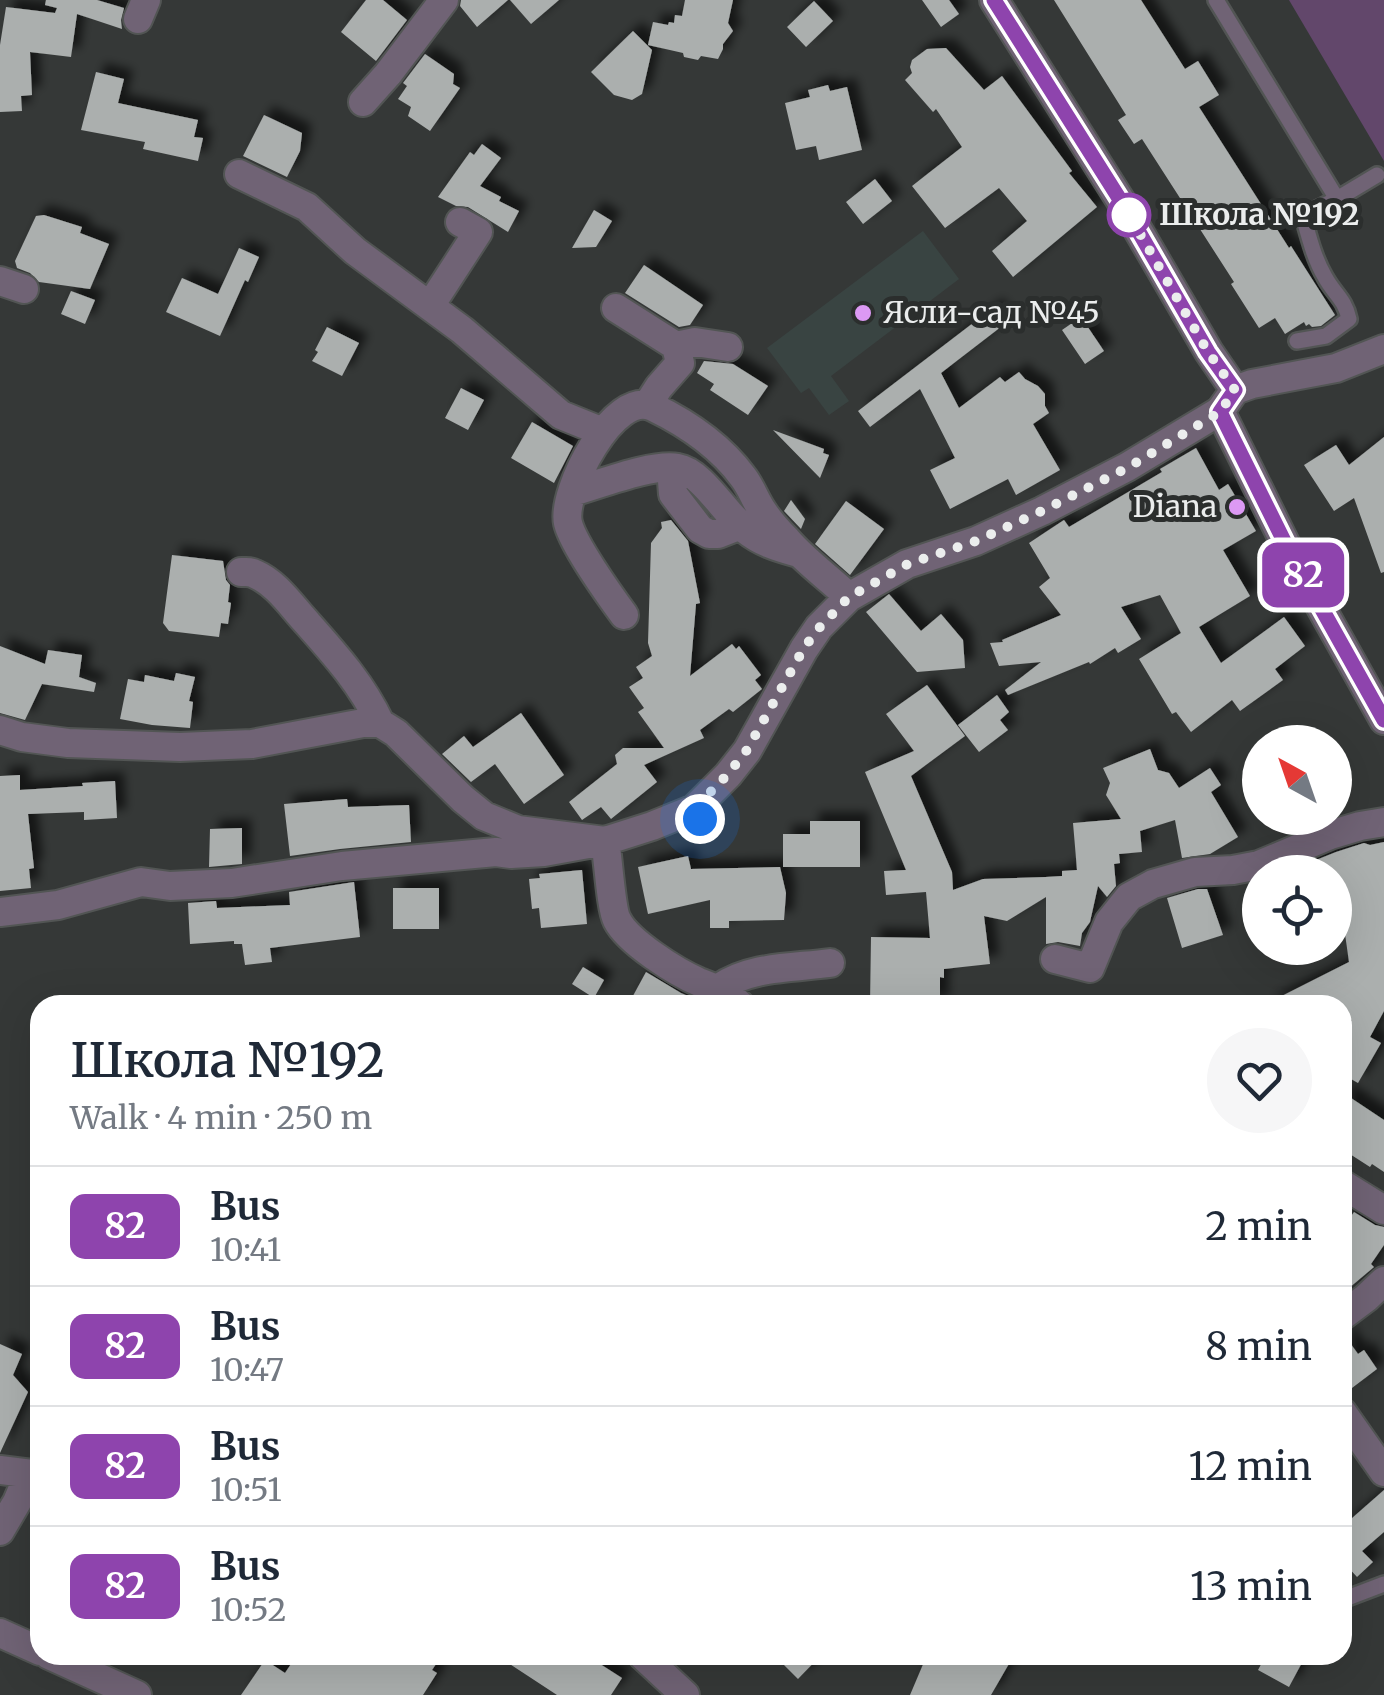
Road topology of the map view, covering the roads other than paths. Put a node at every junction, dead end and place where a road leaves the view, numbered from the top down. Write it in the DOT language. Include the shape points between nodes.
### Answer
graph roads {
  1 [pos="994,0"];
  2 [pos="1216,0"];
  3 [pos="438,1"];
  4 [pos="363,102"];
  5 [pos="239,174"];
  6 [pos="1377,175"];
  7 [pos="1337,199"];
  8 [pos="460,222"];
  9 [pos="430,306"];
  10 [pos="616,308"];
  11 [pos="1297,341"];
  12 [pos="676,346"];
  13 [pos="728,347"];
  14 [pos="1384,349"];
  15 [pos="1227,401"];
  16 [pos="648,404"];
  17 [pos="604,432"];
  18 [pos="572,492"];
  19 [pos="802,554"];
  20 [pos="240,572"];
  21 [pos="849,597"];
  22 [pos="624,615"];
  23 [pos="1384,720"];
  24 [pos="380,723"];
  25 [pos="0,730"];
  26 [pos="1384,822"];
  27 [pos="605,841"];
  28 [pos="0,912"];
  29 [pos="1055,959"];
  30 [pos="830,963"];
  31 [pos="728,995"];
  32 [pos="730,995"];
  33 [pos="1352,1190"];
  34 [pos="1384,1210"];
  35 [pos="1384,1281"];
  36 [pos="1352,1308"];
  37 [pos="1352,1426"];
  38 [pos="0,1470"];
  39 [pos="1384,1472"];
  40 [pos="30,1474"];
  41 [pos="30,1482"];
  42 [pos="0,1531"];
  43 [pos="1384,1584"];
  44 [pos="1352,1596"];
  45 [pos="0,1633"];
  46 [pos="30,1646"];
  47 [pos="71,1665"];
  48 [pos="653,1665"];
  49 [pos="137,1695"];
  50 [pos="686,1695"];
  1 -- 15 [label="street" via="1124,206 1208,352"];
  2 -- 7 [label="lane"];
  3 -- 4 [label="street"];
  5 -- 9 [label="street" via="307,207"];
  6 -- 7 [label="lane"];
  7 -- 11 [label="lane" via="1305,223 1349,319 1326,336"];
  8 -- 9 [label="street" via="478,232"];
  9 -- 17 [label="street" via="561,415"];
  10 -- 12 [label="street"];
  12 -- 13 [label="street"];
  12 -- 16 [label="street" via="680,363"];
  14 -- 15 [label="street" via="1336,368 1252,384"];
  15 -- 21 [label="street" via="1127,468 976,541 908,564"];
  15 -- 23 [label="street" via="1285,543"];
  16 -- 17 [label="street" via="628,407"];
  16 -- 19 [label="street" via="720,452"];
  17 -- 18 [label="street"];
  18 -- 19 [label="street" via="680,468 700,480 741,526 770,545"];
  18 -- 22 [label="street" via="568,524"];
  19 -- 21 [label="street"];
  20 -- 24 [label="street" via="252,571 270,583 295,609 354,679"];
  21 -- 27 [label="street" via="804,648 705,810"];
  24 -- 25 [label="street" via="252,744 180,747 68,743"];
  24 -- 27 [label="street" via="484,816 518,830"];
  26 -- 29 [label="street" via="1330,835 1260,865 1152,884 1129,897 1109,922 1090,968"];
  27 -- 28 [label="street" via="232,883 141,882 58,905"];
  27 -- 31 [label="street" via="616,918 649,951"];
  30 -- 32 [label="street" via="730,980"];
  33 -- 34 [label="street"];
  35 -- 36 [label="street"];
  37 -- 39 [label="street"];
  38 -- 40 [label="street"];
  41 -- 42 [label="street"];
  43 -- 44 [label="lane"];
  45 -- 46 [label="street"];
  47 -- 49 [label="street"];
  48 -- 50 [label="street"];
}
